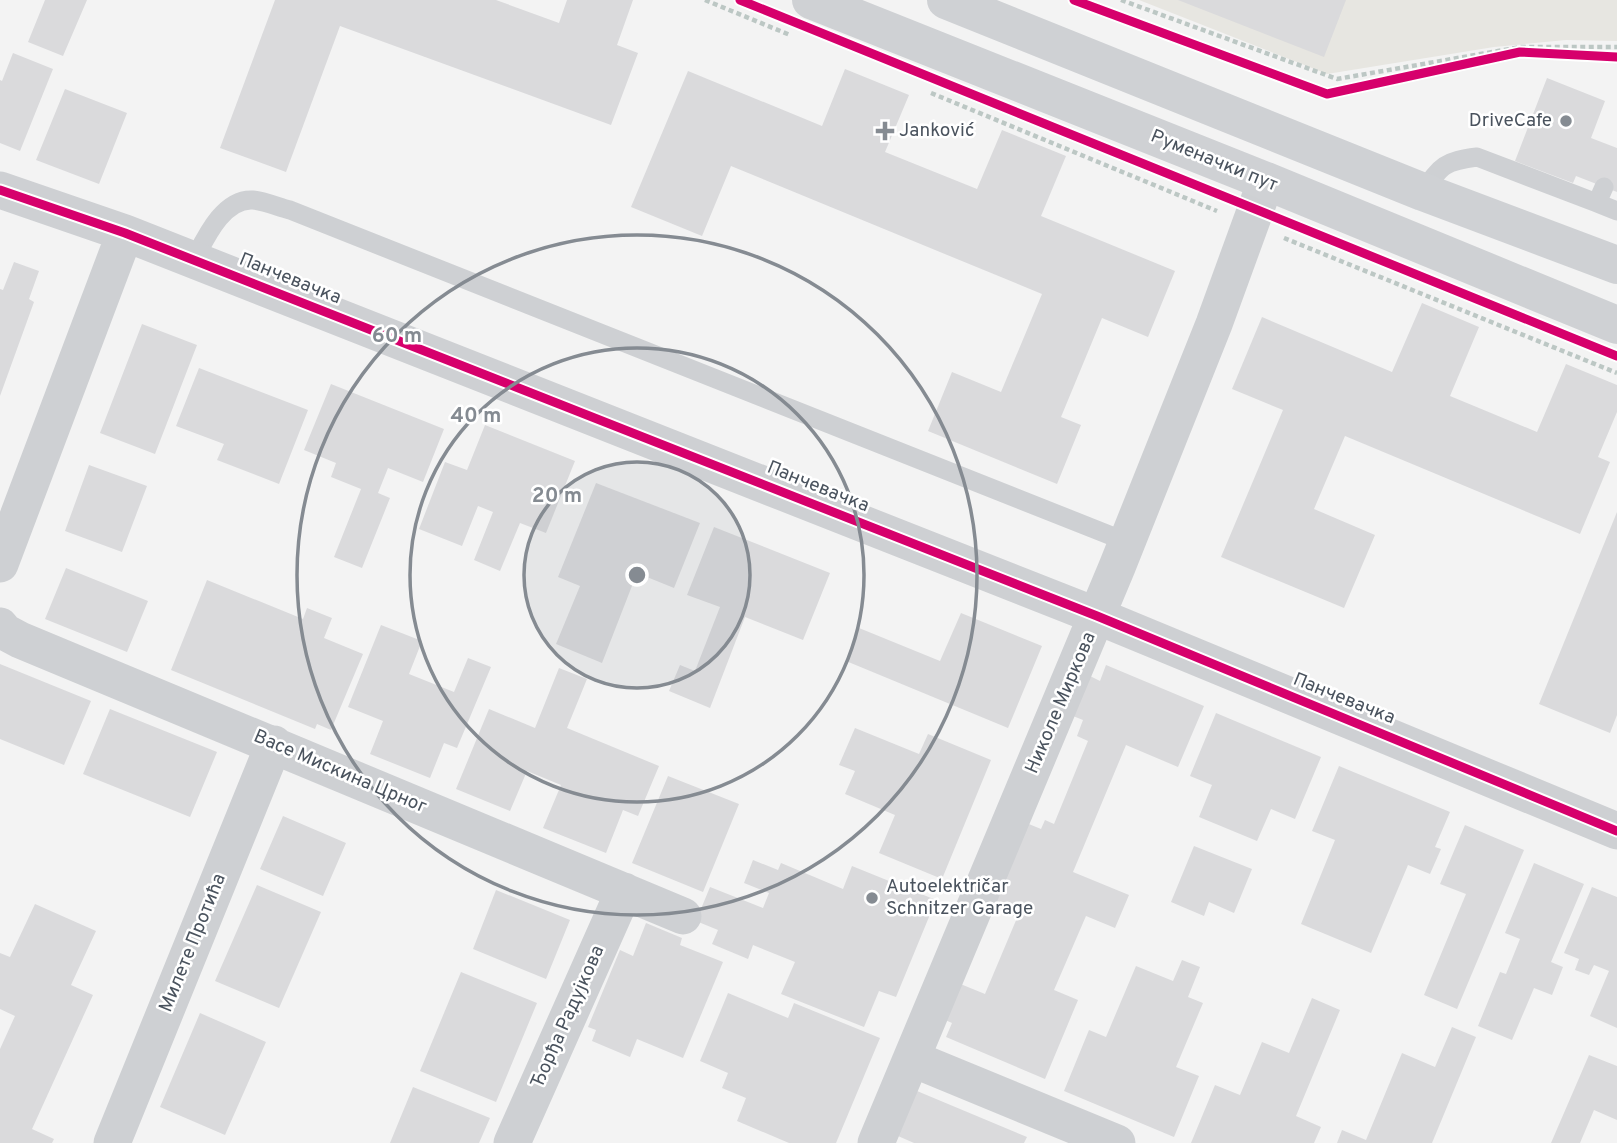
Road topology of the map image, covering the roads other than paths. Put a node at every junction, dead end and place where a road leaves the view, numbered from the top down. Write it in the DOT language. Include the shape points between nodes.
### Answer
graph roads {
  1 [pos="811,0"];
  2 [pos="953,1"];
  3 [pos="1266,181"];
  4 [pos="0,190"];
  5 [pos="1423,192"];
  6 [pos="1617,211"];
  7 [pos="125,233"];
  8 [pos="194,260"];
  9 [pos="1617,265"];
  10 [pos="1617,325"];
  11 [pos="1127,542"];
  12 [pos="0,564"];
  13 [pos="1097,616"];
  14 [pos="0,626"];
  15 [pos="274,744"];
  16 [pos="1617,831"];
  17 [pos="624,891"];
  18 [pos="683,916"];
  19 [pos="913,1059"];
  20 [pos="112,1143"];
  21 [pos="512,1143"];
  22 [pos="876,1143"];
  23 [pos="1116,1143"];
  1 -- 3 [label="main road, Руменачки пут"];
  2 -- 5 [label="main road"];
  3 -- 10 [label="main road, Руменачки пут"];
  3 -- 11 [label="street, Николе Миркова"];
  4 -- 7 [label="street, Панчевачка"];
  5 -- 6 [label="lane" via="1438,169 1456,159 1477,157 1601,195"];
  5 -- 9 [label="main road"];
  7 -- 8 [label="street, Панчевачка"];
  7 -- 12 [label="street"];
  8 -- 11 [label="lane" via="215,221 235,205 251,200 290,210"];
  8 -- 13 [label="street, Панчевачка"];
  11 -- 13 [label="street, Николе Миркова"];
  13 -- 16 [label="street, Панчевачка"];
  13 -- 19 [label="street, Николе Миркова"];
  14 -- 15 [label="street, Васе Мискина Црног" via="20,640"];
  15 -- 17 [label="street, Васе Мискина Црног"];
  15 -- 20 [label="street, Милете Протића"];
  17 -- 18 [label="street, Васе Мискина Црног"];
  17 -- 21 [label="street, Ђорђа Радујкова"];
  19 -- 22 [label="street, Николе Миркова"];
  19 -- 23 [label="street"];
}
